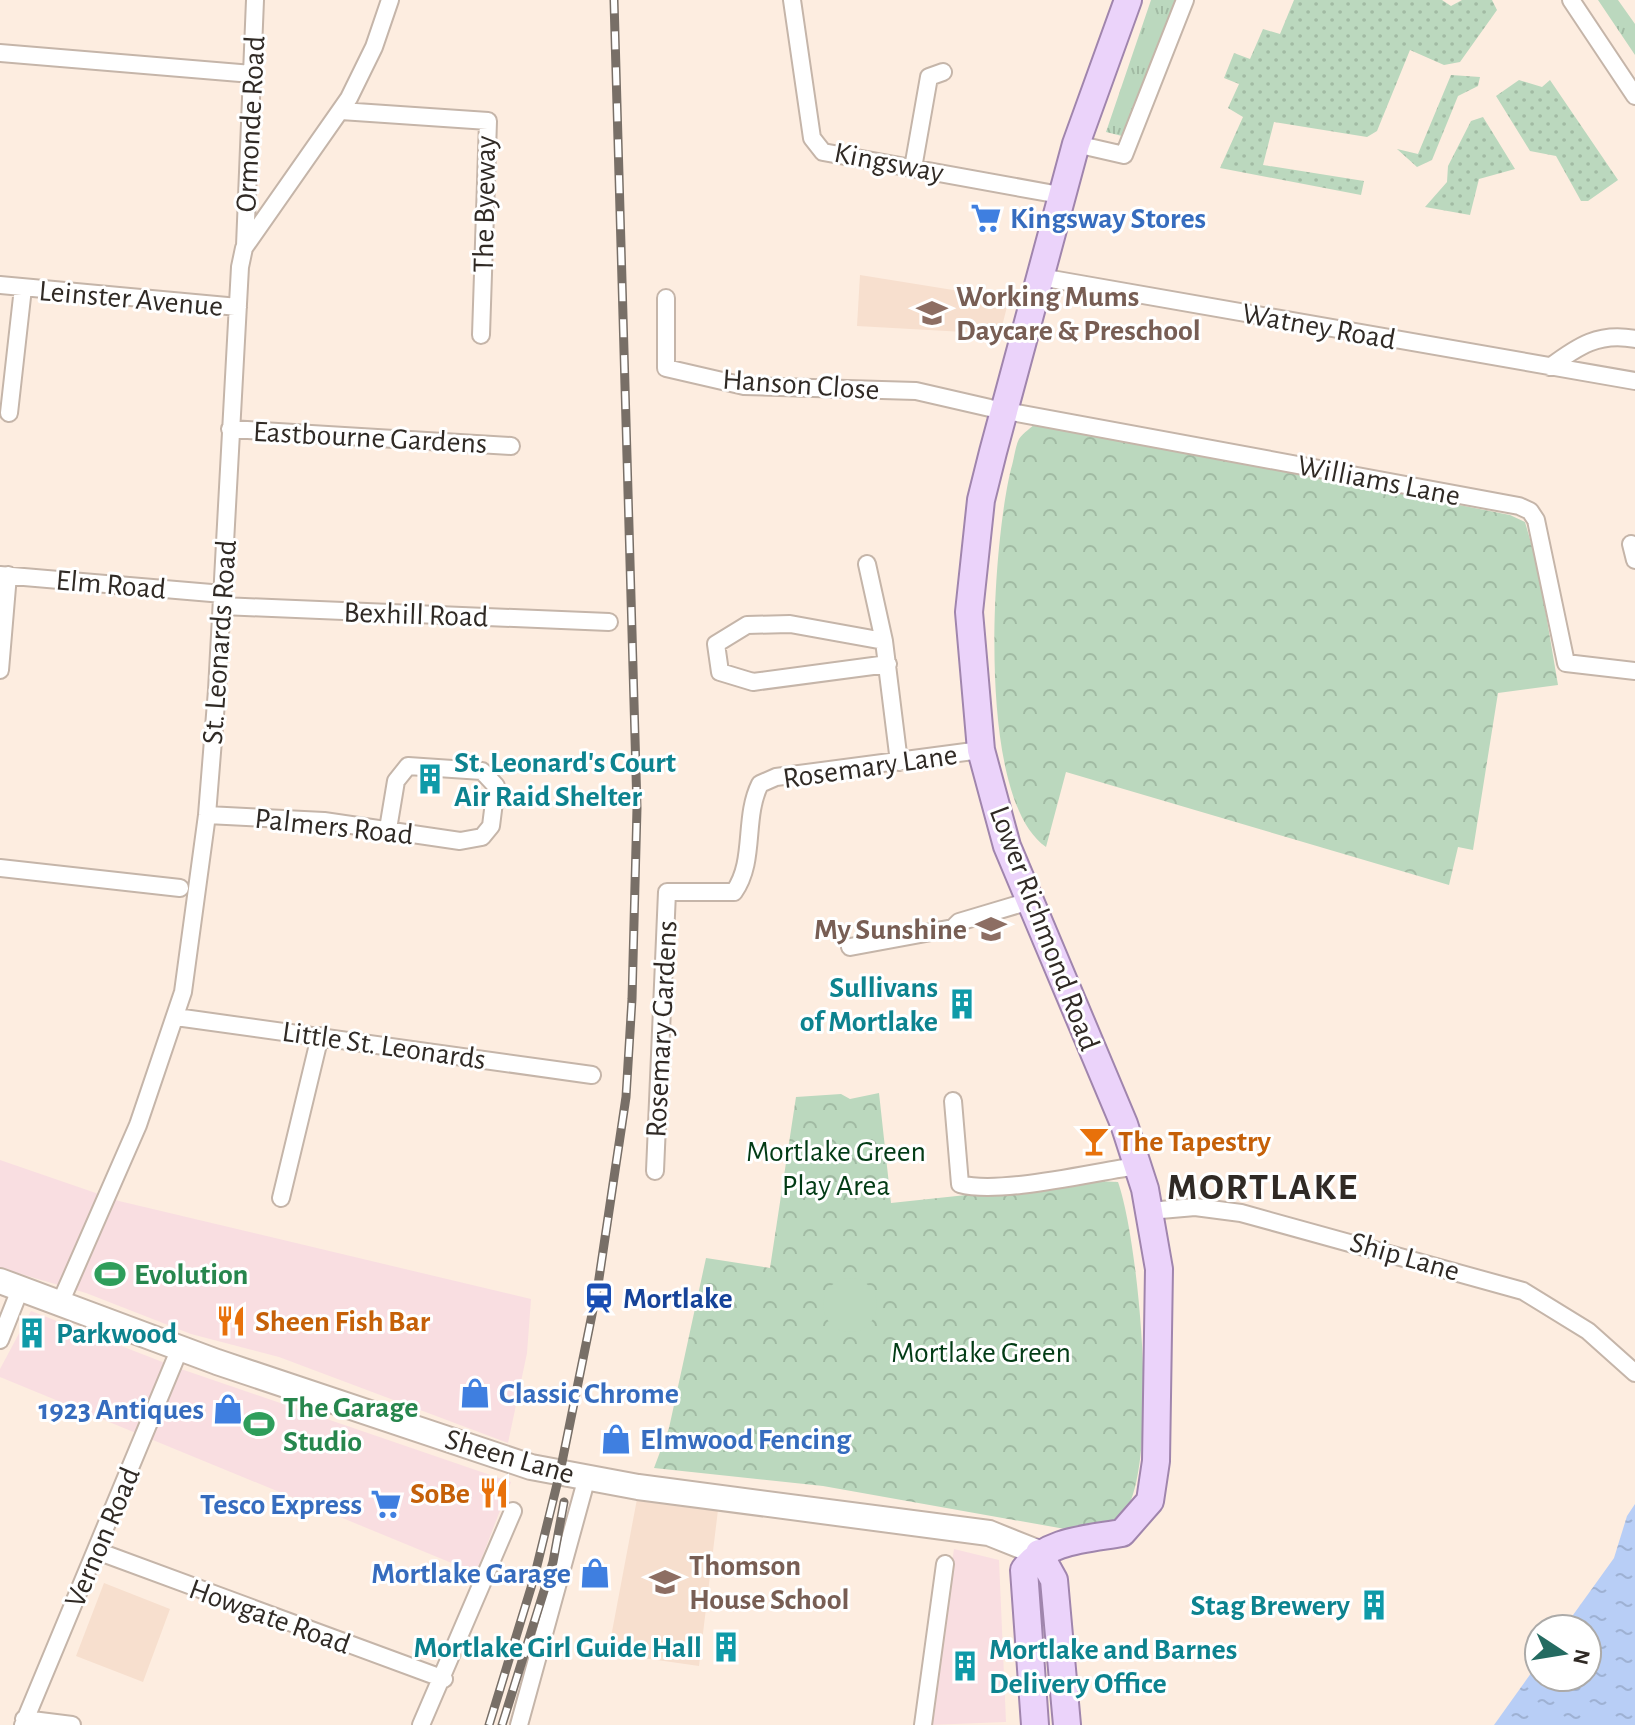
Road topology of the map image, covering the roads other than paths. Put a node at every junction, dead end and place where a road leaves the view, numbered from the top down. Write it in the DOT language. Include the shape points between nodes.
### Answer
graph roads {
  1 [pos="255,0"];
  2 [pos="390,0"];
  3 [pos="792,0"];
  4 [pos="1128,0"];
  5 [pos="1185,0"];
  6 [pos="1571,0"];
  7 [pos="0,53"];
  8 [pos="943,72"];
  9 [pos="252,74"];
  10 [pos="1635,96"];
  11 [pos="341,111"];
  12 [pos="1076,144"];
  13 [pos="913,168"];
  14 [pos="1060,195"];
  15 [pos="244,248"];
  16 [pos="1040,277"];
  17 [pos="0,285"];
  18 [pos="23,288"];
  19 [pos="666,298"];
  20 [pos="238,307"];
  21 [pos="481,335"];
  22 [pos="1635,339"];
  23 [pos="1550,367"];
  24 [pos="1635,381"];
  25 [pos="1005,410"];
  26 [pos="9,413"];
  27 [pos="230,429"];
  28 [pos="511,446"];
  29 [pos="867,564"];
  30 [pos="4,575"];
  31 [pos="222,600"];
  32 [pos="609,622"];
  33 [pos="884,641"];
  34 [pos="888,664"];
  35 [pos="0,670"];
  36 [pos="1635,671"];
  37 [pos="981,750"];
  38 [pos="899,762"];
  39 [pos="207,815"];
  40 [pos="388,829"];
  41 [pos="0,868"];
  42 [pos="180,888"];
  43 [pos="720,894"];
  44 [pos="1033,900"];
  45 [pos="850,947"];
  46 [pos="176,1017"];
  47 [pos="320,1036"];
  48 [pos="592,1075"];
  49 [pos="953,1101"];
  50 [pos="1137,1166"];
  51 [pos="655,1171"];
  52 [pos="281,1198"];
  53 [pos="1149,1211"];
  54 [pos="11,1284"];
  55 [pos="61,1301"];
  56 [pos="0,1340"];
  57 [pos="180,1348"];
  58 [pos="1635,1373"];
  59 [pos="587,1477"];
  60 [pos="513,1511"];
  61 [pos="97,1551"];
  62 [pos="1039,1553"];
  63 [pos="945,1564"];
  64 [pos="444,1679"];
  65 [pos="24,1722"];
  66 [pos="72,1725"];
  67 [pos="421,1725"];
  68 [pos="519,1725"];
  69 [pos="923,1725"];
  70 [pos="1035,1725"];
  71 [pos="1067,1725"];
  1 -- 9 [label="street, Ormonde Road"];
  2 -- 11 [label="street, St. Leonards Road" via="370,57"];
  3 -- 13 [label="street, Kingsway" via="812,138 823,152"];
  4 -- 12 [label="main road, Lower Richmond Road"];
  5 -- 12 [label="street" via="1124,155"];
  6 -- 10 [label="street"];
  7 -- 9 [label="street"];
  8 -- 13 [label="street" via="929,77"];
  9 -- 15 [label="street, Ormonde Road"];
  11 -- 15 [label="street, St. Leonards Road"];
  11 -- 21 [label="street, The Byeway" via="488,121"];
  12 -- 14 [label="main road, Lower Richmond Road"];
  13 -- 14 [label="street, Kingsway"];
  14 -- 16 [label="main road, Lower Richmond Road"];
  15 -- 20 [label="street, St. Leonards Road"];
  16 -- 23 [label="street, Watney Road"];
  16 -- 25 [label="main road, Lower Richmond Road"];
  17 -- 18 [label="street, Leinster Avenue"];
  18 -- 20 [label="street, Leinster Avenue"];
  18 -- 26 [label="street, Leinster Avenue"];
  19 -- 25 [label="street, Hanson Close" via="666,368 744,386 916,391"];
  20 -- 27 [label="street, St. Leonards Road"];
  22 -- 23 [label="street" via="1613,335 1582,343"];
  23 -- 24 [label="street, Watney Road"];
  25 -- 36 [label="street, Williams Lane" via="1519,506 1536,520 1566,663"];
  25 -- 37 [label="main road, Lower Richmond Road" via="981,500 969,612"];
  27 -- 28 [label="street, Eastbourne Gardens"];
  27 -- 31 [label="street, St. Leonards Road"];
  29 -- 33 [label="street"];
  30 -- 31 [label="street, Elm Road"];
  30 -- 35 [label="street"];
  31 -- 32 [label="street, Bexhill Road"];
  31 -- 39 [label="street, St. Leonards Road"];
  33 -- 34 [label="street"];
  33 -- 34 [label="street" via="790,624 747,625 716,644 720,672 753,682"];
  34 -- 38 [label="street"];
  37 -- 38 [label="street, Rosemary Lane"];
  37 -- 44 [label="main road, Lower Richmond Road" via="1007,846"];
  38 -- 43 [label="street, Rosemary Lane" via="776,777 760,784 752,801 741,882 734,892"];
  39 -- 40 [label="street, Palmers Road"];
  39 -- 46 [label="street, St. Leonards Road"];
  40 -- 40 [label="street, Palmers Road" via="460,841 482,837 491,826 496,786 482,771 408,766 396,781"];
  41 -- 42 [label="street"];
  43 -- 51 [label="street, Rosemary Gardens" via="667,892"];
  44 -- 45 [label="street" via="953,928"];
  44 -- 50 [label="main road, Lower Richmond Road"];
  46 -- 47 [label="street, Little St. Leonards"];
  46 -- 55 [label="street, St. Leonards Road" via="138,1125"];
  47 -- 48 [label="street, Little St. Leonards"];
  47 -- 52 [label="street"];
  49 -- 50 [label="street" via="960,1184 1027,1182"];
  50 -- 53 [label="main road, Lower Richmond Road"];
  53 -- 58 [label="street, Ship Lane" via="1195,1207 1241,1213 1523,1291 1588,1331"];
  53 -- 62 [label="main road, Lower Richmond Road" via="1159,1269 1156,1461 1150,1501 1122,1533"];
  54 -- 55 [label="main road, Sheen Lane"];
  54 -- 56 [label="street"];
  55 -- 57 [label="main road, Sheen Lane"];
  57 -- 59 [label="main road, Sheen Lane" via="531,1467"];
  57 -- 61 [label="street, Vernon Road"];
  59 -- 62 [label="main road, Sheen Lane" via="989,1533"];
  59 -- 68 [label="street"];
  60 -- 64 [label="street"];
  61 -- 64 [label="street, Howgate Road"];
  61 -- 65 [label="street, Vernon Road"];
  62 -- 70 [label="main road" via="1024,1574"];
  62 -- 71 [label="main road" via="1054,1580"];
  63 -- 69 [label="street"];
  64 -- 67 [label="street"];
  65 -- 66 [label="street"];
}
